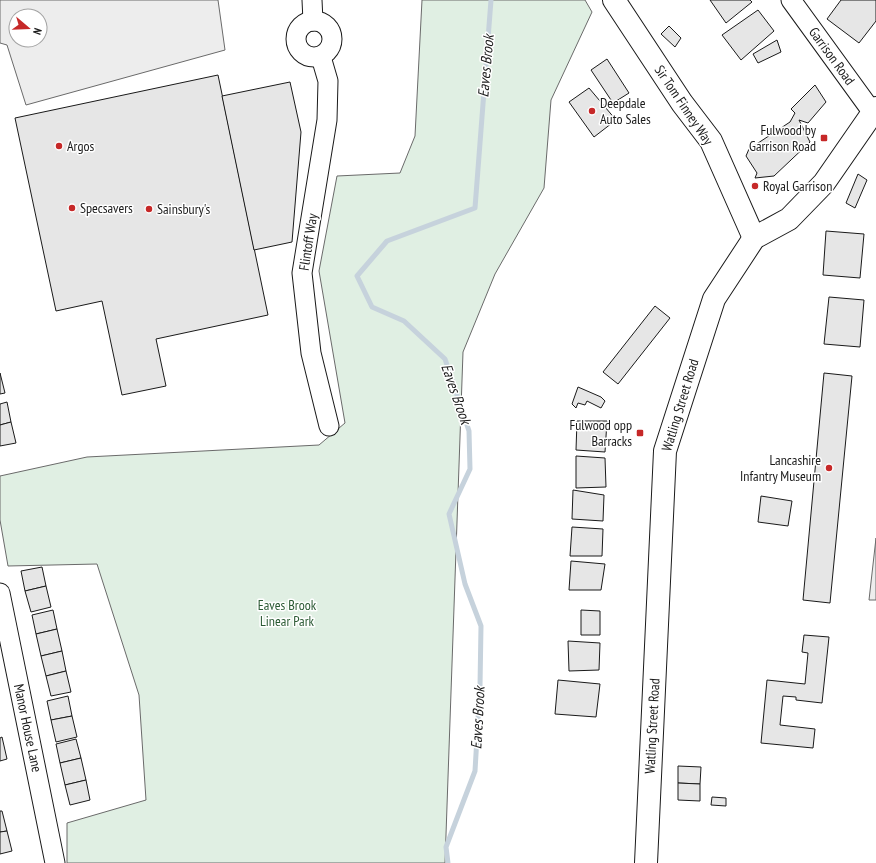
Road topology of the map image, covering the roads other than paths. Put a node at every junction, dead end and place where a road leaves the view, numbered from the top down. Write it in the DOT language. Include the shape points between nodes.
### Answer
graph roads {
  1 [pos="312,0"];
  2 [pos="614,0"];
  3 [pos="792,0"];
  4 [pos="313,21"];
  5 [pos="321,56"];
  6 [pos="874,111"];
  7 [pos="754,238"];
  8 [pos="329,426"];
  9 [pos="0,593"];
  10 [pos="55,863"];
  11 [pos="646,863"];
  1 -- 4 [label="street"];
  2 -- 7 [label="main road, Sir Tom Finney Way" via="682,103 711,141"];
  3 -- 6 [label="street, Garrison Road"];
  4 -- 5 [label="street" via="322,23 331,33 330,49"];
  4 -- 5 [label="street" via="306,22 298,29 295,42 305,56"];
  5 -- 8 [label="street, Flintoff Way" via="328,81 327,120 302,273 311,353"];
  6 -- 7 [label="main road, Watling Street Road" via="819,188 789,219"];
  7 -- 11 [label="main road, Watling Street Road" via="714,299 665,450"];
  9 -- 10 [label="street, Manor House Lane"];
}
